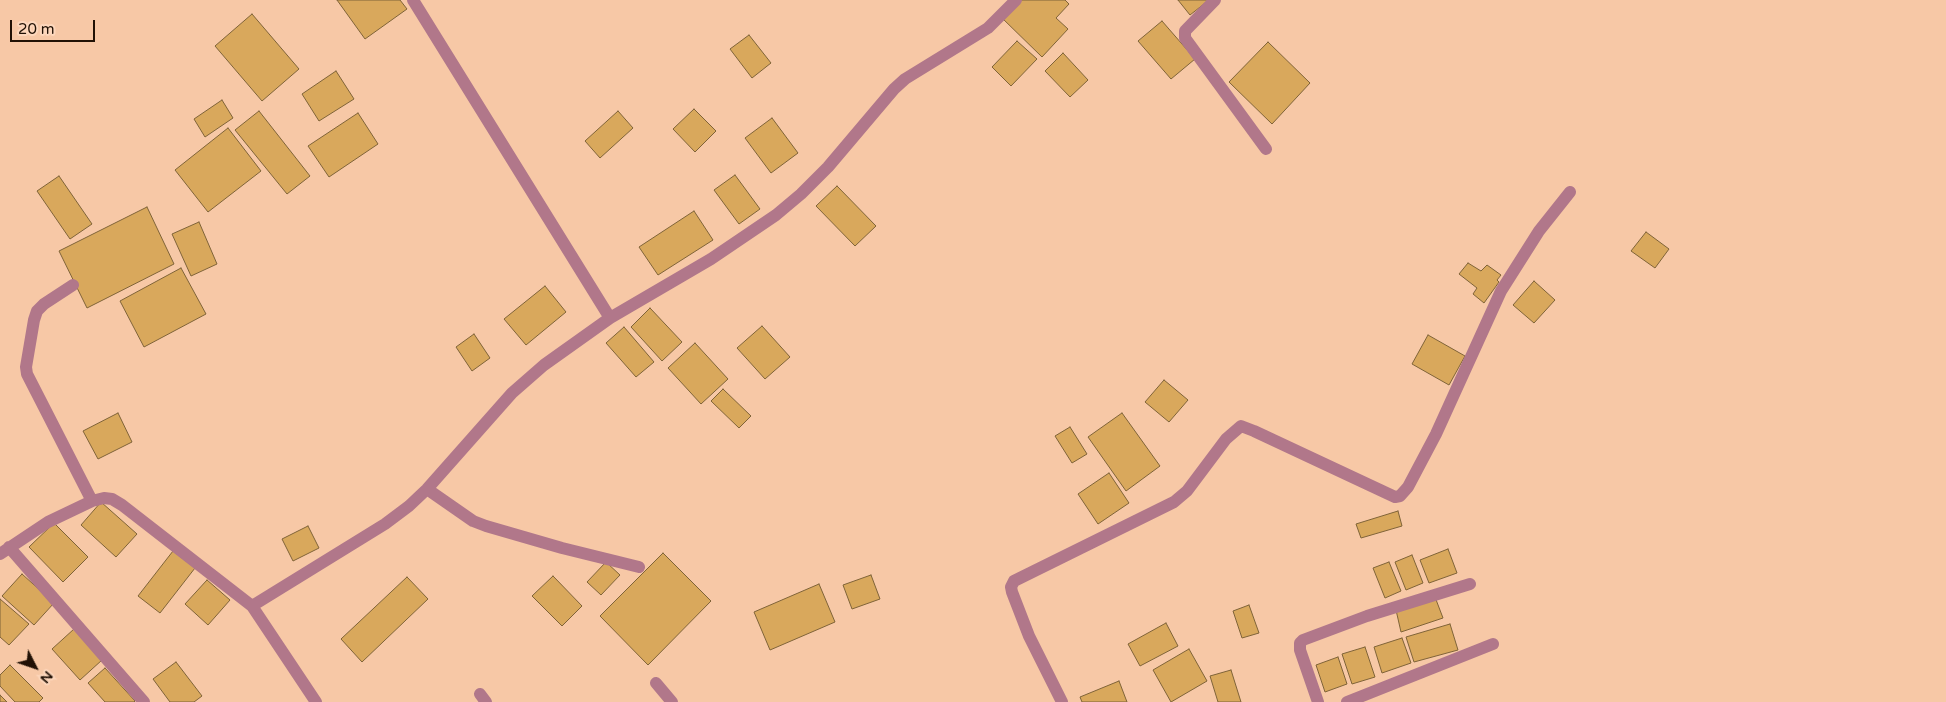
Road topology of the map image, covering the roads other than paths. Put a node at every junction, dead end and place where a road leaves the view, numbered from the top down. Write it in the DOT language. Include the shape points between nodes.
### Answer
graph roads {
  1 [pos="413,0"];
  2 [pos="1016,0"];
  3 [pos="1215,0"];
  4 [pos="1266,149"];
  5 [pos="1570,192"];
  6 [pos="73,285"];
  7 [pos="610,318"];
  8 [pos="427,489"];
  9 [pos="92,501"];
  10 [pos="4,550"];
  11 [pos="639,567"];
  12 [pos="1470,584"];
  13 [pos="252,606"];
  14 [pos="1493,644"];
  15 [pos="656,683"];
  16 [pos="144,702"];
  17 [pos="316,702"];
  18 [pos="672,702"];
  19 [pos="1062,702"];
  20 [pos="1318,702"];
  21 [pos="1347,702"];
  1 -- 7 [label="street"];
  2 -- 7 [label="street" via="988,28 905,79 828,167 776,215 711,260"];
  3 -- 4 [label="street" via="1185,31 1185,38"];
  5 -- 19 [label="street" via="1534,239 1501,291 1436,434 1400,496 1395,497 1242,426 1226,439 1187,491 1174,502 1014,582 1012,592 1029,636"];
  6 -- 9 [label="street" via="37,312 26,367"];
  7 -- 8 [label="street" via="544,365 512,393"];
  8 -- 11 [label="street" via="473,521 486,526"];
  8 -- 13 [label="street" via="385,524"];
  9 -- 10 [label="street" via="48,522"];
  9 -- 13 [label="street" via="112,499 122,505"];
  10 -- 16 [label="street"];
  12 -- 20 [label="street" via="1303,640 1300,650"];
  13 -- 17 [label="street"];
  14 -- 21 [label="street"];
  15 -- 18 [label="street"];
}
